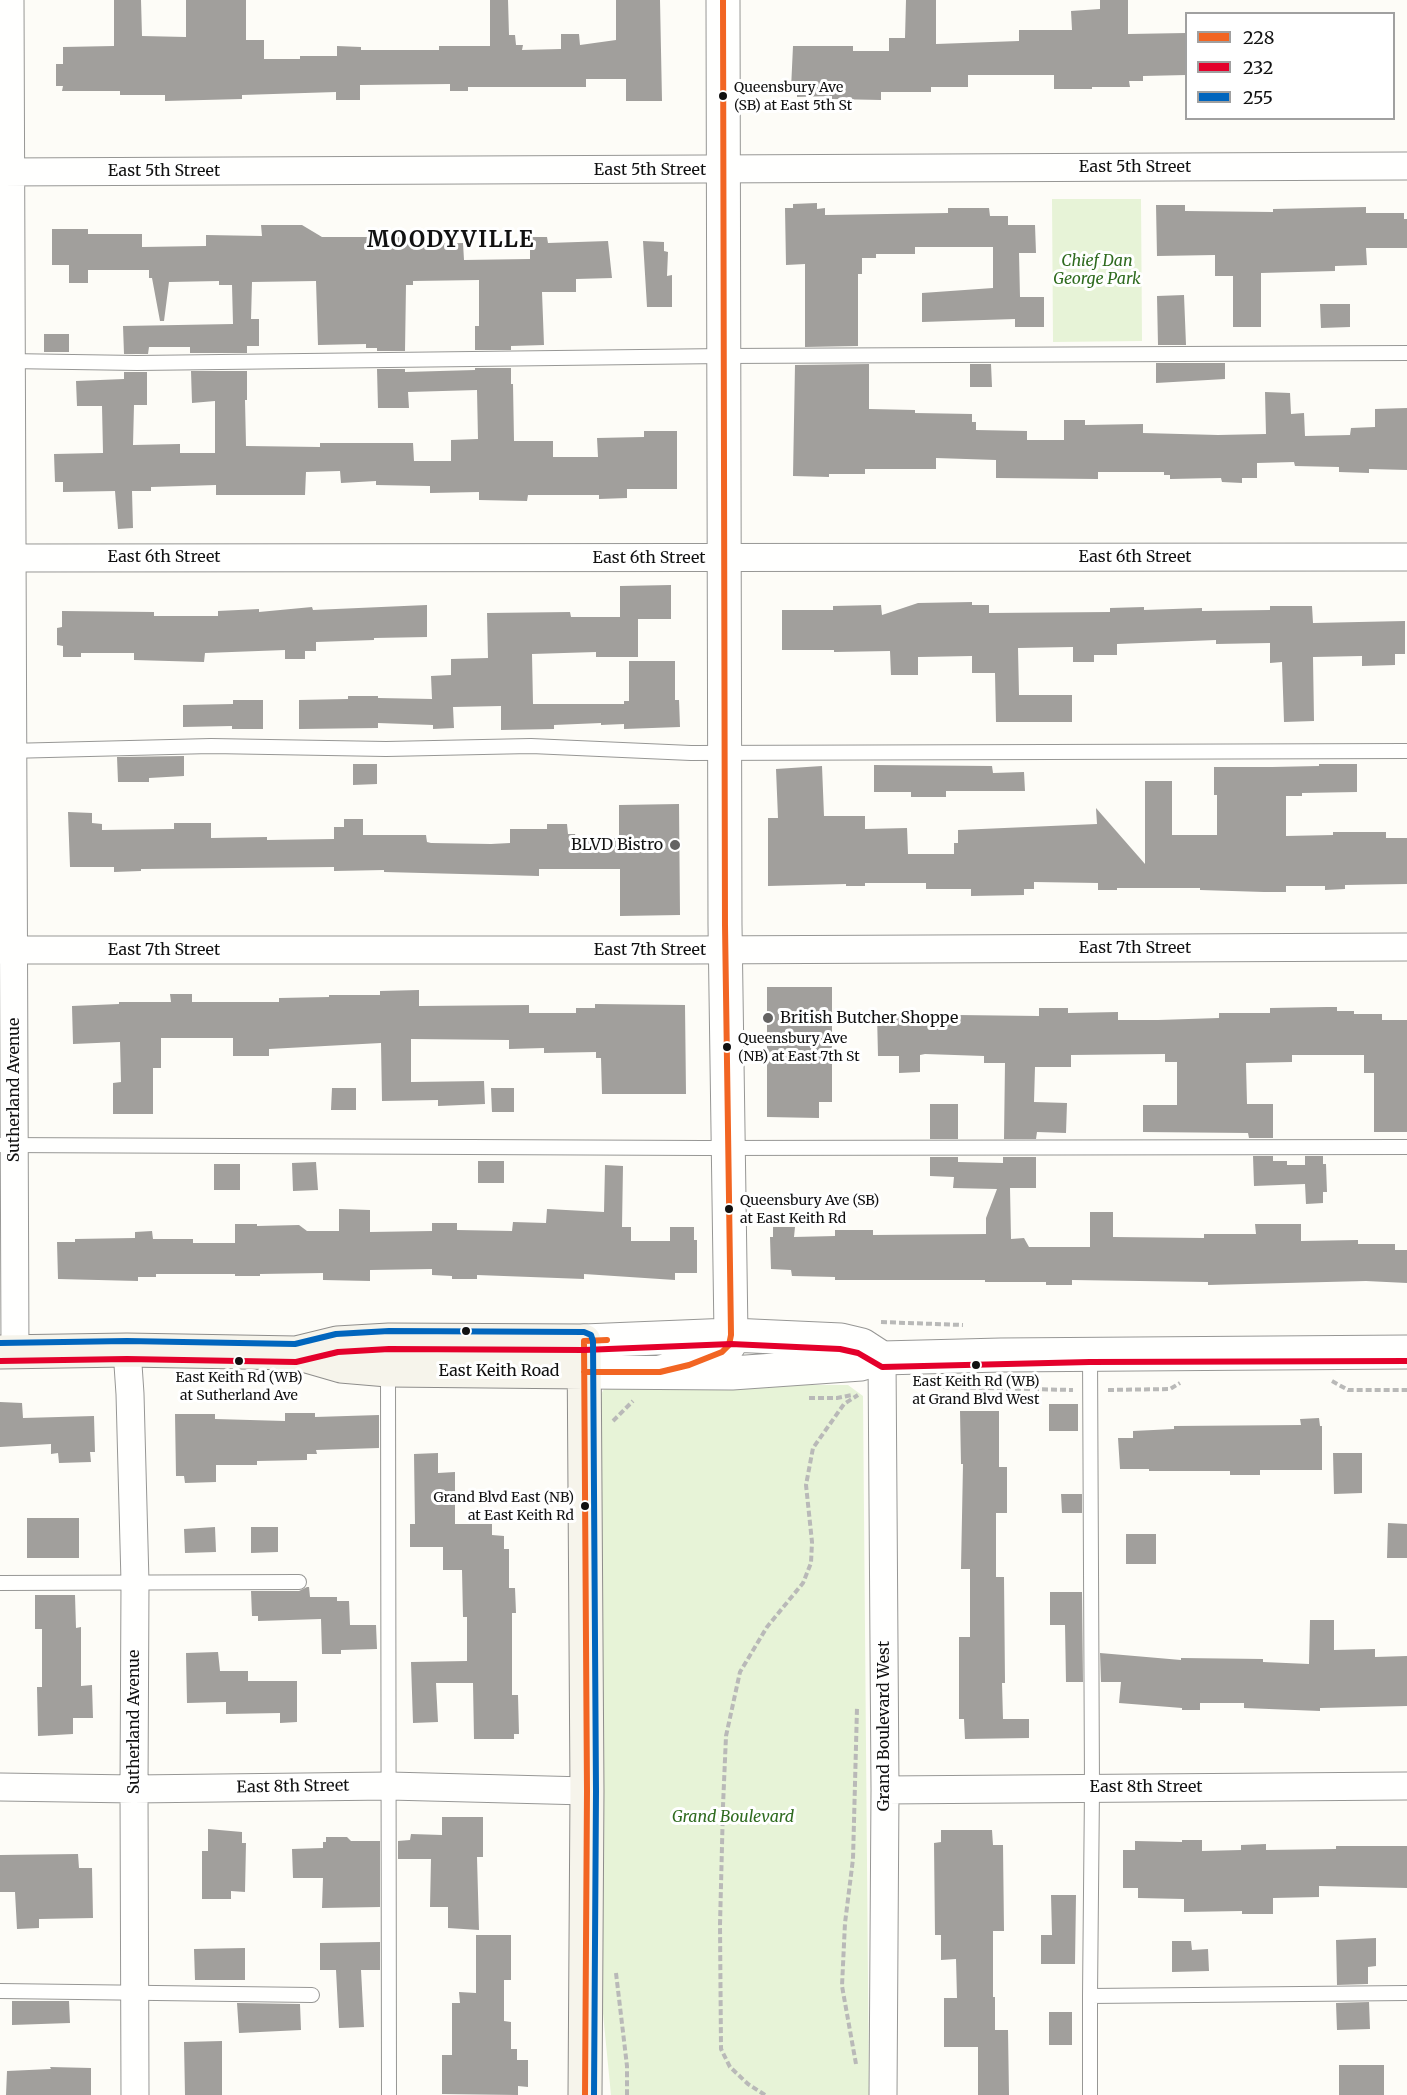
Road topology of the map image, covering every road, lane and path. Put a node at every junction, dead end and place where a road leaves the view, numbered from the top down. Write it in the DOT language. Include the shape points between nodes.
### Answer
graph roads {
  1 [pos="10,0"];
  2 [pos="723,0"];
  3 [pos="1407,166"];
  4 [pos="722,169"];
  5 [pos="6,172"];
  6 [pos="1407,353"];
  7 [pos="724,356"];
  8 [pos="6,361"];
  9 [pos="1407,557"];
  10 [pos="6,558"];
  11 [pos="723,559"];
  12 [pos="6,751"];
  13 [pos="1407,751"];
  14 [pos="724,752"];
  15 [pos="1407,947"];
  16 [pos="7,950"];
  17 [pos="725,950"];
  18 [pos="7,1145"];
  19 [pos="1407,1147"];
  20 [pos="727,1148"];
  21 [pos="906,1322"];
  22 [pos="965,1325"];
  23 [pos="731,1335"];
  24 [pos="127,1350"];
  25 [pos="8,1352"];
  26 [pos="1407,1352"];
  27 [pos="296,1353"];
  28 [pos="1090,1353"];
  29 [pos="584,1356"];
  30 [pos="882,1358"];
  31 [pos="784,1369"];
  32 [pos="388,1370"];
  33 [pos="660,1372"];
  34 [pos="936,1386"];
  35 [pos="1082,1390"];
  36 [pos="635,1399"];
  37 [pos="860,1405"];
  38 [pos="610,1423"];
  39 [pos="135,1582"];
  40 [pos="299,1582"];
  41 [pos="0,1583"];
  42 [pos="857,1701"];
  43 [pos="389,1786"];
  44 [pos="1407,1786"];
  45 [pos="0,1787"];
  46 [pos="1092,1788"];
  47 [pos="134,1789"];
  48 [pos="885,1790"];
  49 [pos="587,1791"];
  50 [pos="0,1991"];
  51 [pos="135,1993"];
  52 [pos="1407,1993"];
  53 [pos="312,1995"];
  54 [pos="1090,1996"];
  55 [pos="856,2066"];
  56 [pos="135,2095"];
  57 [pos="389,2095"];
  58 [pos="585,2095"];
  59 [pos="765,2095"];
  60 [pos="883,2095"];
  61 [pos="1090,2095"];
  1 -- 5 [label="street, Sutherland Avenue"];
  2 -- 4 [label="street"];
  3 -- 4 [label="street, East 5th Street"];
  4 -- 5 [label="street, East 5th Street"];
  4 -- 7 [label="street"];
  5 -- 8 [label="street, Sutherland Avenue"];
  6 -- 7 [label="lane"];
  7 -- 8 [label="lane"];
  7 -- 11 [label="street"];
  8 -- 10 [label="street, Sutherland Avenue"];
  9 -- 11 [label="street, East 6th Street"];
  10 -- 11 [label="street, East 6th Street"];
  10 -- 12 [label="street, Sutherland Avenue"];
  11 -- 14 [label="street"];
  12 -- 14 [label="lane" via="211,746 531,746"];
  12 -- 16 [label="street, Sutherland Avenue"];
  13 -- 14 [label="lane"];
  14 -- 17 [label="street"];
  15 -- 17 [label="street, East 7th Street"];
  16 -- 17 [label="street, East 7th Street"];
  16 -- 18 [label="street, Sutherland Avenue"];
  17 -- 20 [label="street"];
  18 -- 20 [label="lane"];
  18 -- 25 [label="street, Sutherland Avenue"];
  19 -- 20 [label="lane"];
  20 -- 23 [label="street"];
  21 -- 22 [label="path"];
  23 -- 29 [label="street, East Keith Road"];
  23 -- 30 [label="street, East Keith Road" via="841,1340 862,1345"];
  23 -- 31 [label="street" via="750,1357"];
  23 -- 33 [label="street" via="729,1345 709,1359"];
  24 -- 25 [label="main road, East Keith Road"];
  24 -- 27 [label="main road, East Keith Road"];
  24 -- 39 [label="street, Sutherland Avenue"];
  26 -- 28 [label="street, East Keith Road"];
  27 -- 29 [label="main road, East Keith Road" via="337,1343 389,1340"];
  27 -- 32 [label="main road, East Keith Road" via="341,1366"];
  28 -- 30 [label="street, East Keith Road"];
  28 -- 46 [label="lane"];
  29 -- 32 [label="main road, East Keith Road"];
  29 -- 33 [label="street, East Keith Road"];
  29 -- 49 [label="main road"];
  30 -- 31 [label="street, East Keith Road" via="861,1364"];
  30 -- 48 [label="street, Grand Boulevard West"];
  31 -- 33 [label="street, East Keith Road"];
  32 -- 43 [label="lane"];
  34 -- 35 [label="path"];
  36 -- 38 [label="path"];
  37 -- 59 [label="path" via="860,1393 844,1404 813,1448 806,1485 812,1563 803,1583 767,1627 740,1672 726,1736 720,1913 721,2049 730,2067"];
  39 -- 40 [label="lane"];
  39 -- 41 [label="lane"];
  39 -- 47 [label="street, Sutherland Avenue"];
  42 -- 55 [label="path" via="853,1859 842,1986"];
  43 -- 47 [label="street, East 8th Street"];
  43 -- 49 [label="street, East 8th Street"];
  43 -- 57 [label="lane"];
  44 -- 46 [label="street, East 8th Street"];
  45 -- 47 [label="street, East 8th Street"];
  46 -- 48 [label="street, East 8th Street"];
  46 -- 54 [label="lane"];
  47 -- 51 [label="street, Sutherland Avenue"];
  48 -- 60 [label="street, Grand Boulevard West"];
  49 -- 58 [label="main road"];
  50 -- 51 [label="lane"];
  51 -- 53 [label="lane"];
  51 -- 56 [label="street, Sutherland Avenue"];
  52 -- 54 [label="lane"];
  54 -- 61 [label="lane"];
}
